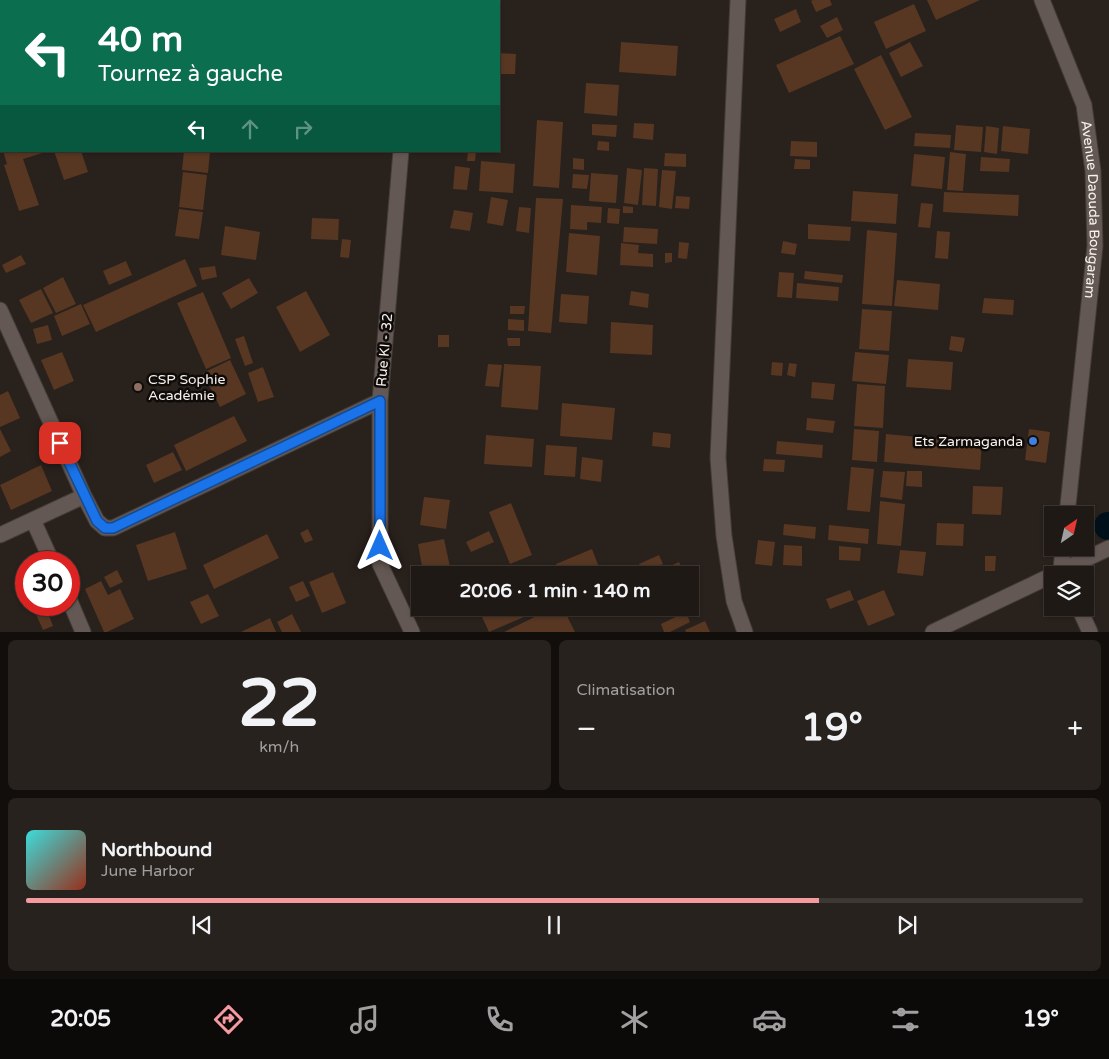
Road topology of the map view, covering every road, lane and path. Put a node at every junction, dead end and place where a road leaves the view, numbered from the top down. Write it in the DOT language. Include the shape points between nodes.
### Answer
graph roads {
  1 [pos="738,0"];
  2 [pos="1042,0"];
  3 [pos="401,152"];
  4 [pos="2,318"];
  5 [pos="380,401"];
  6 [pos="84,496"];
  7 [pos="1068,506"];
  8 [pos="33,520"];
  9 [pos="0,535"];
  10 [pos="1109,548"];
  11 [pos="47,551"];
  12 [pos="1074,566"];
  13 [pos="1044,580"];
  14 [pos="76,616"];
  15 [pos="1083,616"];
  16 [pos="83,632"];
  17 [pos="412,632"];
  18 [pos="745,632"];
  19 [pos="933,632"];
  20 [pos="1090,632"];
  1 -- 18 [label="street" via="718,458 724,536 734,601"];
  2 -- 7 [label="street, Avenue Daouda Bougaram" via="1084,105 1093,171 1095,246"];
  3 -- 5 [label="street, Rue KI - 32"];
  4 -- 6 [label="street"];
  5 -- 6 [label="street" via="113,528 105,528 97,521"];
  5 -- 17 [label="street, Rue KI - 32" via="380,564"];
  6 -- 8 [label="street"];
  8 -- 9 [label="street"];
  8 -- 11 [label="street"];
  10 -- 12 [label="street"];
  13 -- 19 [label="street"];
  14 -- 16 [label="street"];
  15 -- 20 [label="street"];
}
